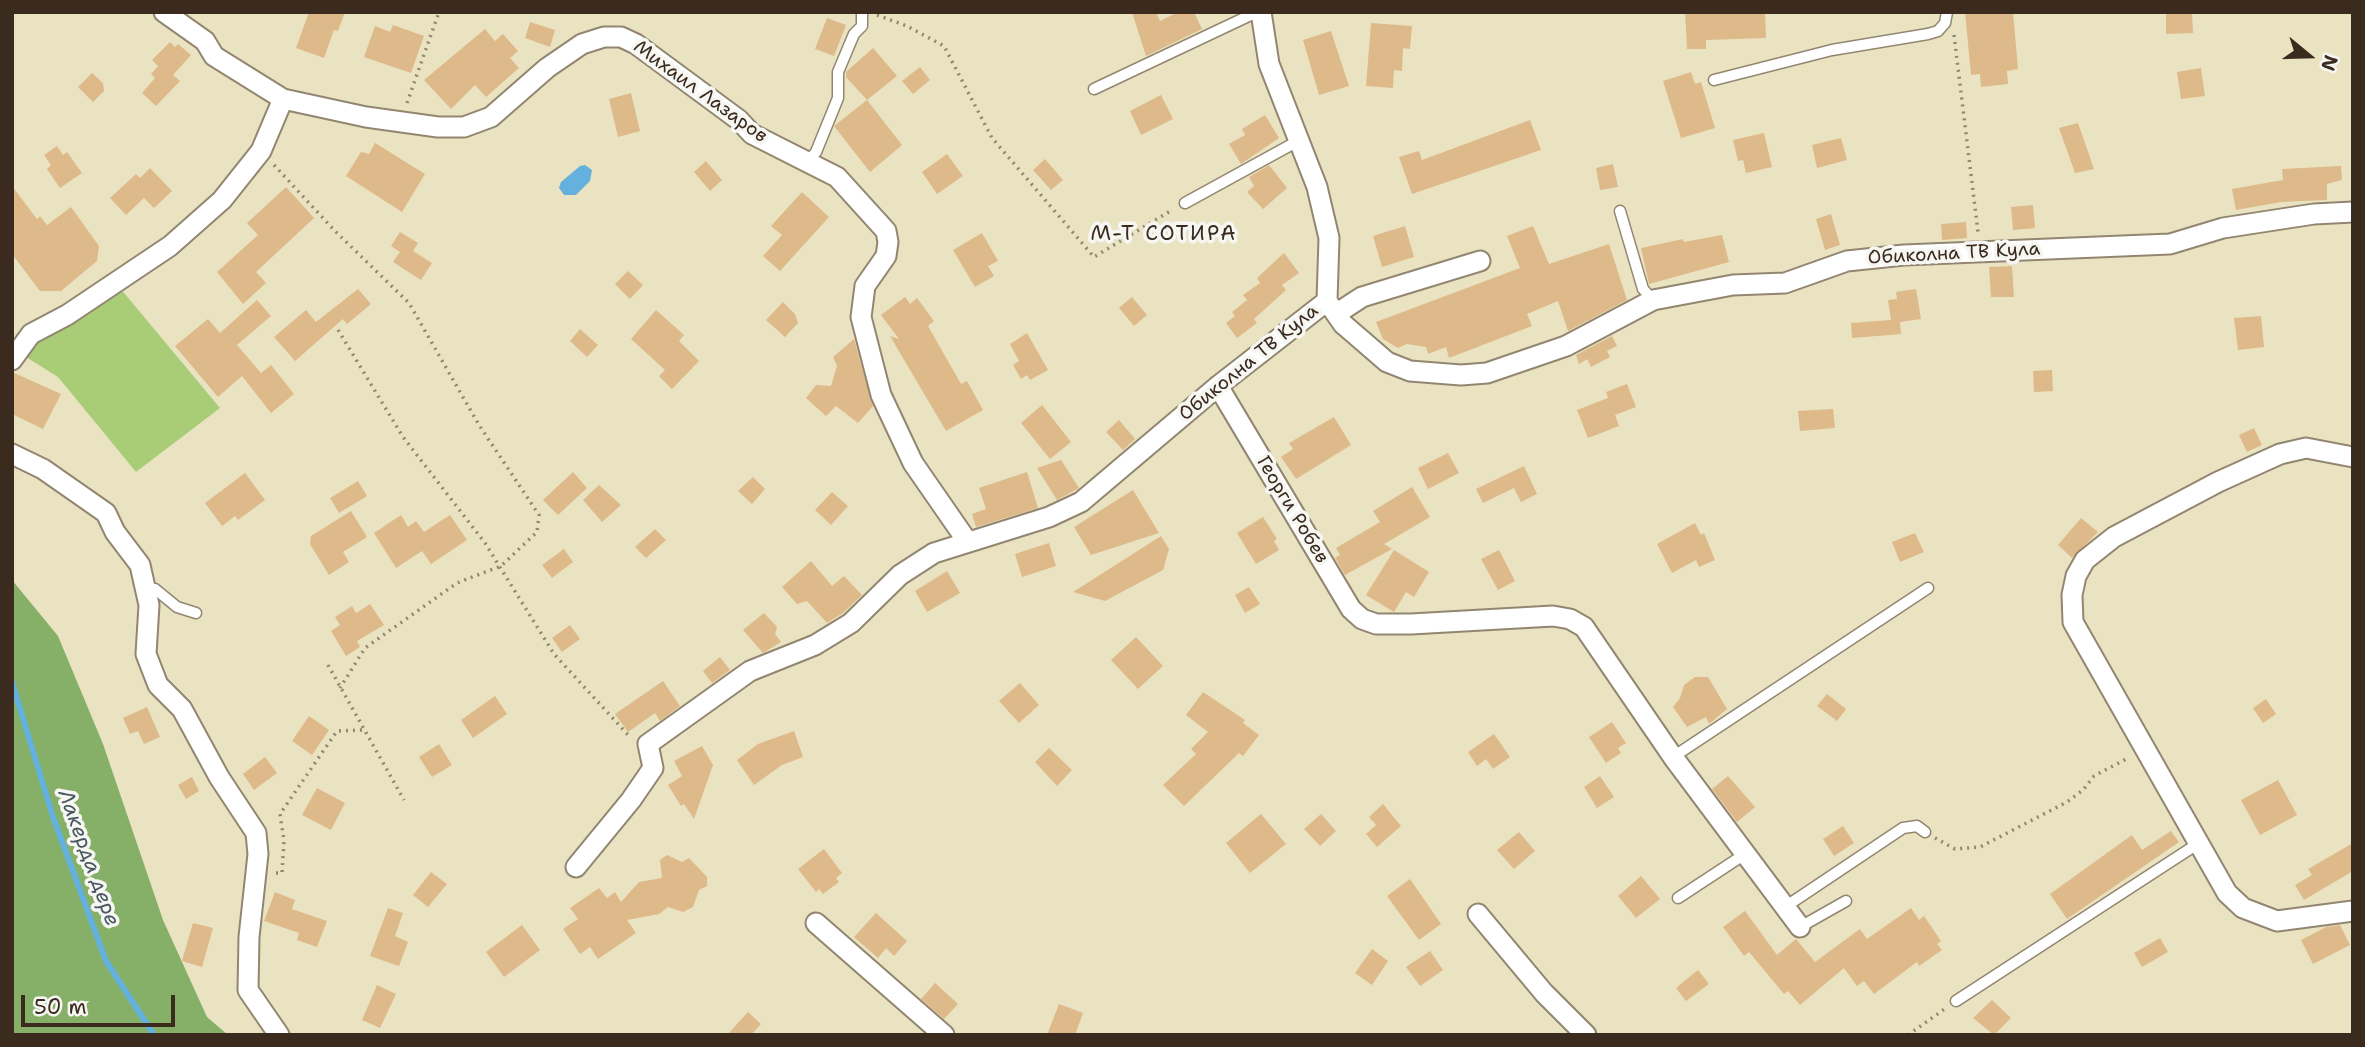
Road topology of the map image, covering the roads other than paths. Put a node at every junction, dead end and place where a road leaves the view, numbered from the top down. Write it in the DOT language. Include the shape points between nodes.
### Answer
graph roads {
  1 [pos="164,12"];
  2 [pos="862,12"];
  3 [pos="1259,12"];
  4 [pos="1946,18"];
  5 [pos="1714,80"];
  6 [pos="1094,89"];
  7 [pos="283,99"];
  8 [pos="1298,141"];
  9 [pos="808,160"];
  10 [pos="1185,203"];
  11 [pos="1620,211"];
  12 [pos="2353,212"];
  13 [pos="1479,261"];
  14 [pos="1653,300"];
  15 [pos="1332,307"];
  16 [pos="12,360"];
  17 [pos="1218,386"];
  18 [pos="12,454"];
  19 [pos="2353,457"];
  20 [pos="967,541"];
  21 [pos="1928,588"];
  22 [pos="155,589"];
  23 [pos="196,613"];
  24 [pos="1673,757"];
  25 [pos="1925,832"];
  26 [pos="2199,843"];
  27 [pos="1745,854"];
  28 [pos="576,867"];
  29 [pos="1678,898"];
  30 [pos="1846,901"];
  31 [pos="1785,907"];
  32 [pos="2353,911"];
  33 [pos="1478,914"];
  34 [pos="816,923"];
  35 [pos="1800,927"];
  36 [pos="1956,1001"];
  37 [pos="279,1035"];
  38 [pos="944,1035"];
  39 [pos="1586,1035"];
  1 -- 7 [label="street, Михаил Лазаров" via="205,41 214,56"];
  2 -- 9 [label="lane" via="862,26 838,72 838,98 816,152"];
  3 -- 6 [label="lane"];
  3 -- 8 [label="street" via="1269,64"];
  4 -- 5 [label="lane" via="1938,31 1928,34 1832,51"];
  7 -- 9 [label="street, Михаил Лазаров" via="366,117 464,127 491,117 582,44 621,37 739,120 752,134"];
  7 -- 16 [label="street" via="261,151 222,200 170,246 31,334"];
  8 -- 10 [label="lane"];
  8 -- 15 [label="street" via="1317,187 1329,238"];
  9 -- 20 [label="street, Михаил Лазаров" via="837,177 886,231 886,256 865,286 861,317 881,395 913,463"];
  11 -- 14 [label="lane" via="1643,289"];
  12 -- 14 [label="street, Обиколна ТВ Кула" via="2222,228 2170,244 1847,261 1785,283 1733,285"];
  13 -- 15 [label="street"];
  14 -- 15 [label="street, Обиколна ТВ Кула" via="1566,346 1487,373 1461,375 1410,371 1387,362"];
  15 -- 17 [label="street, Обиколна ТВ Кула"];
  17 -- 20 [label="street, Обиколна ТВ Кула" via="1081,502 1049,517"];
  17 -- 24 [label="street, Георги Робев" via="1351,609 1362,620 1376,624 1570,619 1584,627"];
  18 -- 37 [label="street" via="106,513 140,565 149,605 146,654 158,685 182,709 256,833 248,990"];
  19 -- 26 [label="street" via="2306,448 2280,454 2115,537 2085,560 2076,576 2073,621"];
  20 -- 28 [label="street, Обиколна ТВ Кула" via="934,553 900,575 851,624 750,671 648,744 653,768"];
  21 -- 24 [label="lane"];
  22 -- 23 [label="lane" via="177,607"];
  24 -- 27 [label="street"];
  25 -- 31 [label="lane" via="1917,826 1903,828"];
  26 -- 32 [label="street" via="2227,893 2243,908 2277,920"];
  26 -- 36 [label="lane"];
  27 -- 29 [label="lane"];
  27 -- 31 [label="street"];
  30 -- 35 [label="lane"];
  31 -- 35 [label="street"];
  33 -- 39 [label="street"];
  34 -- 38 [label="street"];
}
